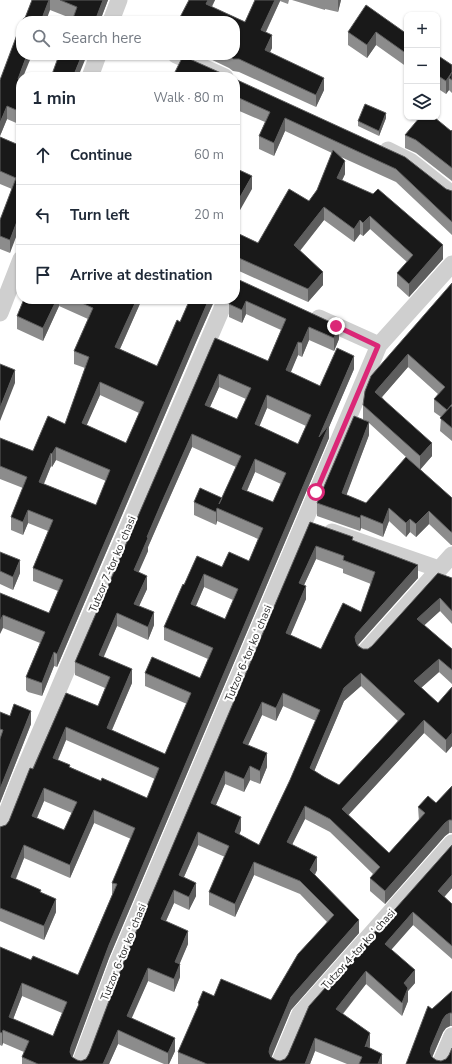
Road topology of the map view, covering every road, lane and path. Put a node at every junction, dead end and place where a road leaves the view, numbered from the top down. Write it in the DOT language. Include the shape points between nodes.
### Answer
graph roads {
  1 [pos="119,0"];
  2 [pos="113,16"];
  3 [pos="96,60"];
  4 [pos="187,60"];
  5 [pos="92,72"];
  6 [pos="214,72"];
  7 [pos="377,145"];
  8 [pos="452,194"];
  9 [pos="452,264"];
  10 [pos="16,272"];
  11 [pos="224,304"];
  12 [pos="0,313"];
  13 [pos="307,313"];
  14 [pos="378,346"];
  15 [pos="304,522"];
  16 [pos="452,555"];
  17 [pos="439,569"];
  18 [pos="365,652"];
  19 [pos="0,830"];
  20 [pos="452,844"];
  21 [pos="452,1036"];
  22 [pos="80,1064"];
  23 [pos="279,1064"];
  24 [pos="440,1064"];
  1 -- 2 [label="street"];
  3 -- 5 [label="street"];
  4 -- 6 [label="street"];
  7 -- 8 [label="street" via="410,160"];
  9 -- 14 [label="street, Tutzor 6-tor koʻchasi"];
  10 -- 12 [label="street"];
  11 -- 19 [label="street, Tutzor 7-tor koʻchasi"];
  13 -- 14 [label="street"];
  14 -- 15 [label="street, Tutzor 6-tor koʻchasi"];
  15 -- 17 [label="street"];
  15 -- 22 [label="street, Tutzor 6-tor koʻchasi" via="118,962"];
  16 -- 17 [label="street"];
  17 -- 18 [label="street"];
  20 -- 23 [label="street, Tutzor 4-tor koʻchasi" via="300,1014"];
  21 -- 24 [label="street"];
}
